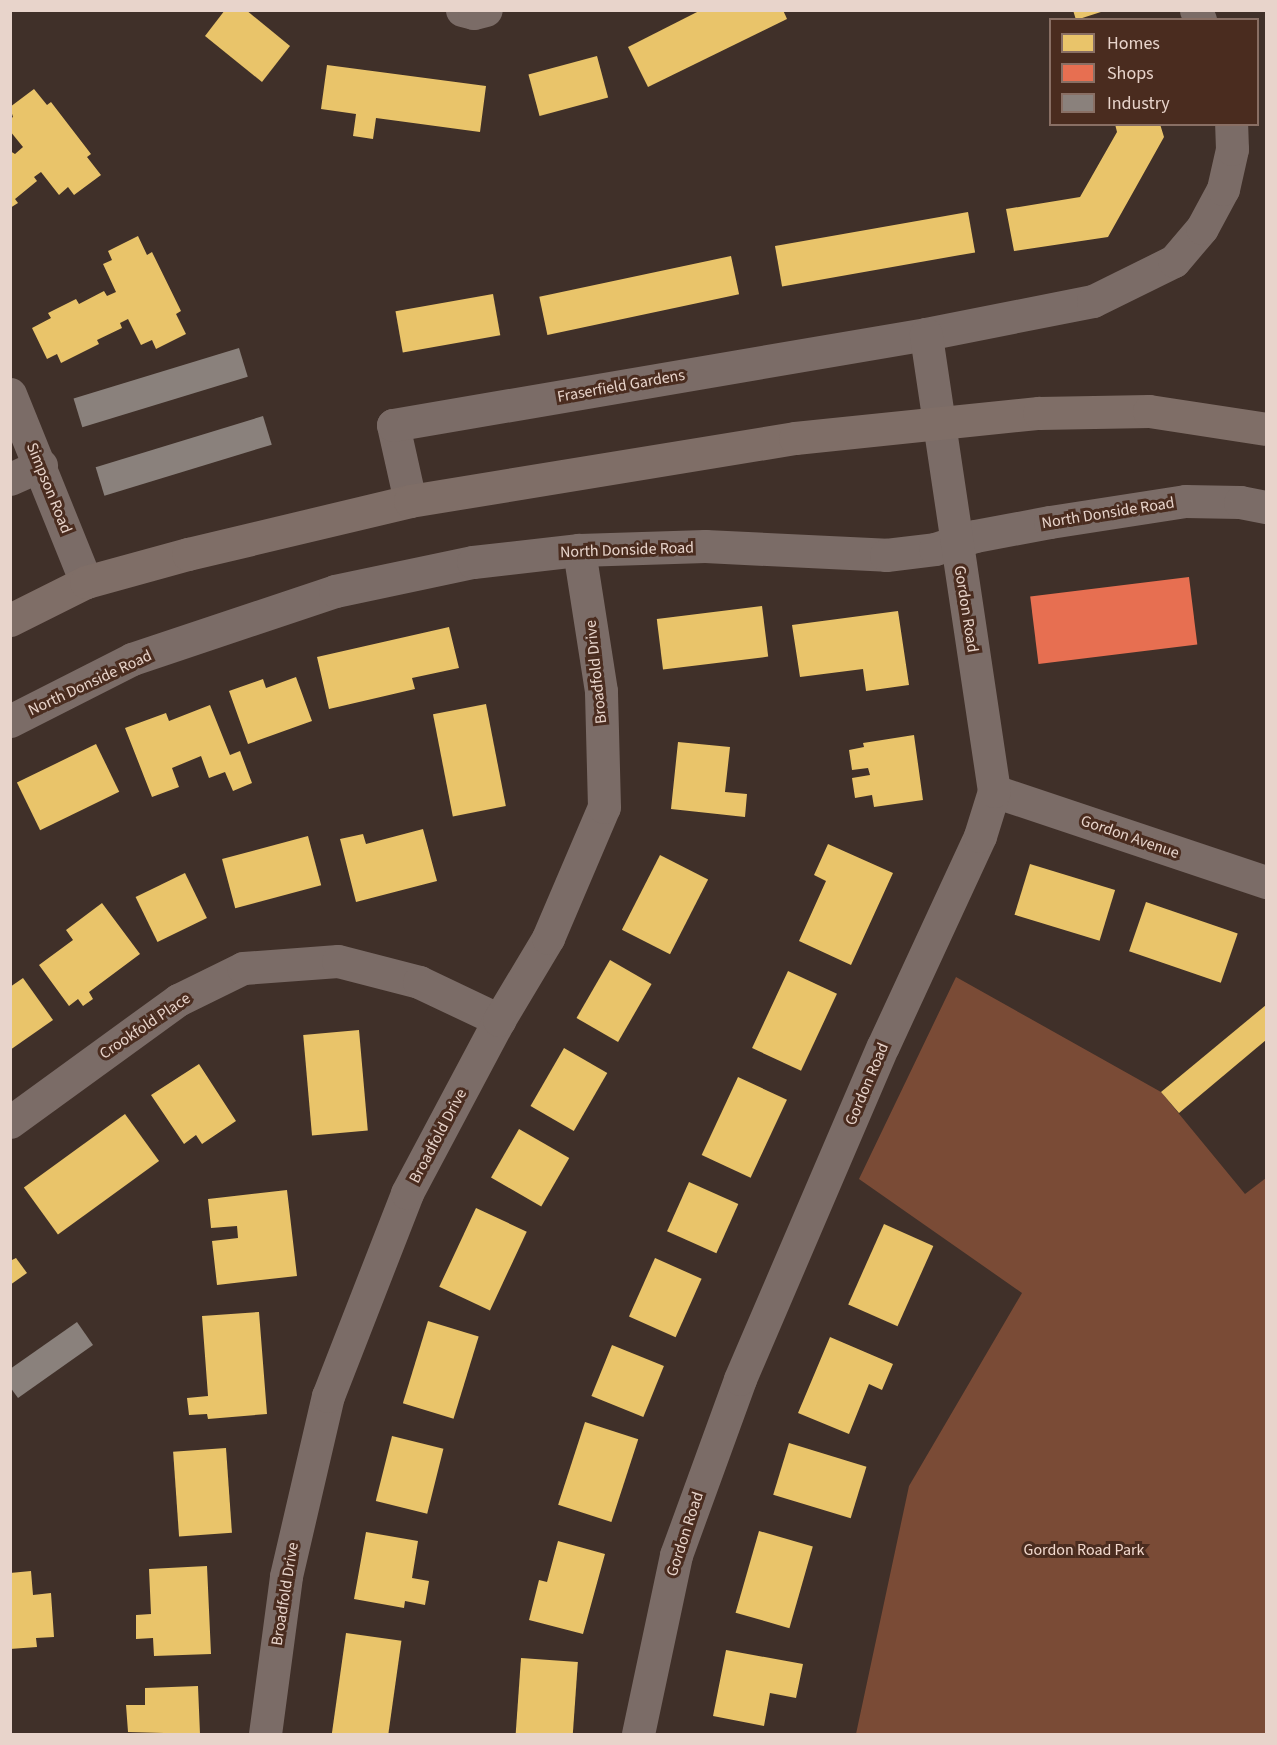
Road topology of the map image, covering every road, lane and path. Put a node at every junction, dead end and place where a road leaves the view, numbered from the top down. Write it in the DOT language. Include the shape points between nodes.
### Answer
graph roads {
  1 [pos="462,10"];
  2 [pos="486,10"];
  3 [pos="1231,126"];
  4 [pos="926,334"];
  5 [pos="10,394"];
  6 [pos="939,423"];
  7 [pos="1266,429"];
  8 [pos="41,465"];
  9 [pos="10,479"];
  10 [pos="410,501"];
  11 [pos="1266,507"];
  12 [pos="956,542"];
  13 [pos="579,550"];
  14 [pos="86,582"];
  15 [pos="10,620"];
  16 [pos="10,721"];
  17 [pos="994,791"];
  18 [pos="1266,882"];
  19 [pos="499,1020"];
  20 [pos="10,1122"];
  21 [pos="265,1734"];
  22 [pos="638,1734"];
  1 -- 2 [label="street"];
  3 -- 4 [label="street, Fraserfield Gardens" via="1232,149 1223,189 1202,228 1174,261 1093,301"];
  4 -- 6 [label="street"];
  4 -- 10 [label="street, Fraserfield Gardens" via="393,425"];
  5 -- 8 [label="street, Simpson Road"];
  6 -- 7 [label="main road" via="1039,413 1149,411"];
  6 -- 10 [label="main road" via="795,438"];
  6 -- 12 [label="street, Gordon Road"];
  8 -- 9 [label="street"];
  8 -- 14 [label="street, Simpson Road"];
  10 -- 14 [label="main road"];
  11 -- 12 [label="street, North Donside Road" via="1240,502 1185,501 1050,522"];
  12 -- 13 [label="street, North Donside Road" via="935,549 886,555 705,546"];
  12 -- 17 [label="street, Gordon Road"];
  13 -- 16 [label="street, North Donside Road" via="473,562 335,591 132,659"];
  13 -- 19 [label="street, Broadfold Drive" via="601,691 604,807 548,938"];
  14 -- 15 [label="main road"];
  17 -- 18 [label="street, Gordon Avenue"];
  17 -- 22 [label="street, Gordon Road" via="980,836 883,1046 740,1379 676,1555"];
  19 -- 20 [label="street, Crookfold Place" via="419,982 338,961 243,968 178,1000"];
  19 -- 21 [label="street, Broadfold Drive" via="407,1193 328,1396 286,1576"];
}
